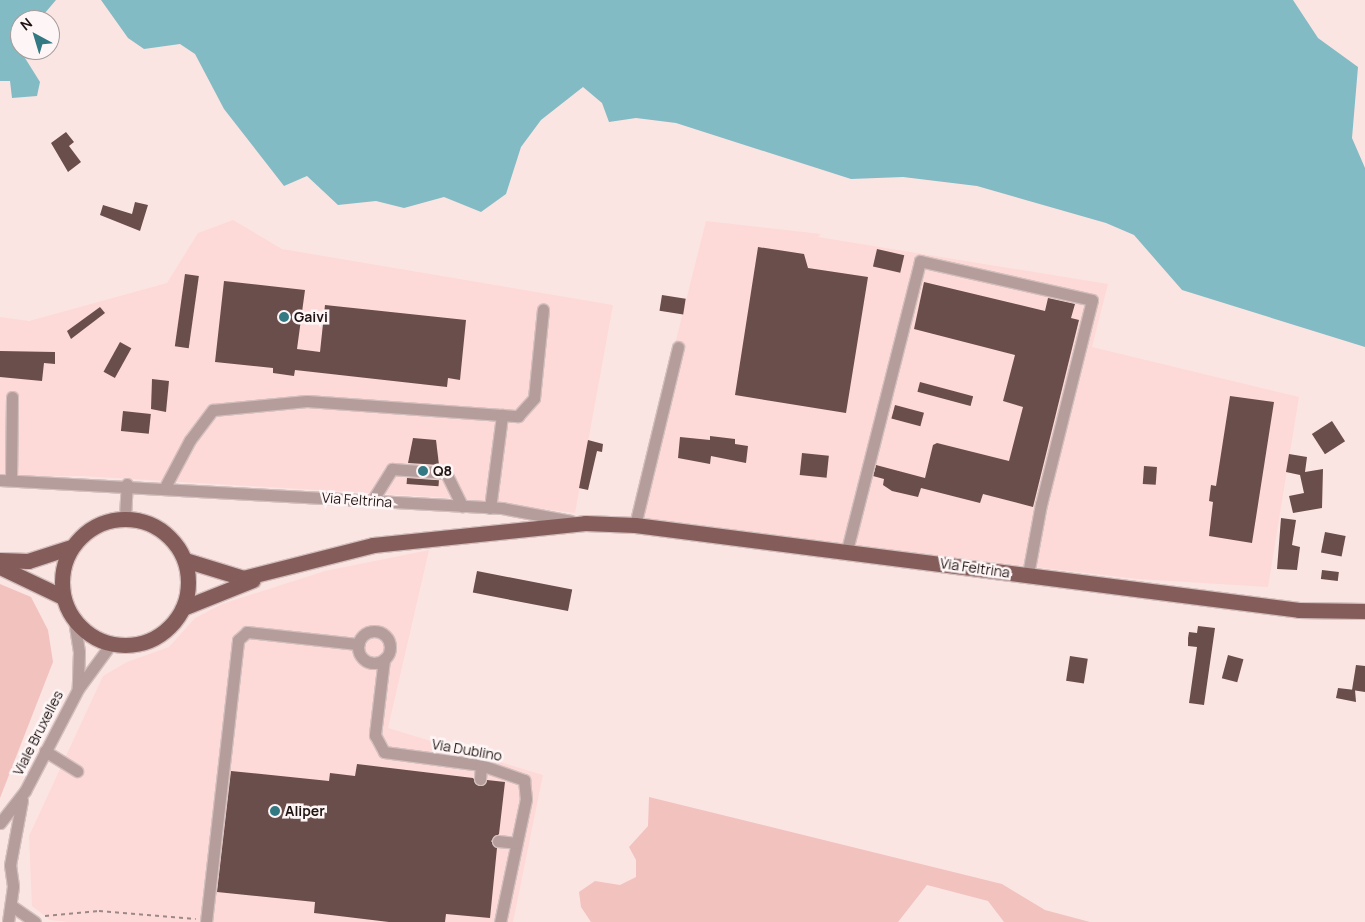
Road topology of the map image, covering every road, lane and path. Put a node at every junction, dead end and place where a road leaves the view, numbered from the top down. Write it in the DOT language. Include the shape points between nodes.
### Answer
graph roads {
  1 [pos="544,309"];
  2 [pos="678,348"];
  3 [pos="12,397"];
  4 [pos="502,415"];
  5 [pos="6,480"];
  6 [pos="127,484"];
  7 [pos="165,487"];
  8 [pos="372,501"];
  9 [pos="462,506"];
  10 [pos="490,508"];
  11 [pos="125,518"];
  12 [pos="585,523"];
  13 [pos="635,526"];
  14 [pos="71,547"];
  15 [pos="847,550"];
  16 [pos="0,560"];
  17 [pos="186,560"];
  18 [pos="0,567"];
  19 [pos="1028,574"];
  20 [pos="259,577"];
  21 [pos="63,597"];
  22 [pos="183,608"];
  23 [pos="1365,611"];
  24 [pos="74,620"];
  25 [pos="111,644"];
  26 [pos="358,644"];
  27 [pos="384,659"];
  28 [pos="78,688"];
  29 [pos="46,751"];
  30 [pos="481,765"];
  31 [pos="76,771"];
  32 [pos="480,779"];
  33 [pos="25,791"];
  34 [pos="0,823"];
  35 [pos="498,841"];
  36 [pos="516,844"];
  37 [pos="0,858"];
  38 [pos="10,865"];
  39 [pos="12,906"];
  40 [pos="31,919"];
  41 [pos="206,921"];
  42 [pos="8,922"];
  43 [pos="500,922"];
  1 -- 4 [label="street" via="534,398 518,416"];
  2 -- 13 [label="street"];
  3 -- 5 [label="street"];
  4 -- 7 [label="street" via="307,401 213,410 190,440"];
  4 -- 10 [label="street"];
  5 -- 6 [label="street, Via Feltrina"];
  6 -- 7 [label="street, Via Feltrina"];
  6 -- 11 [label="street"];
  7 -- 8 [label="street, Via Feltrina"];
  8 -- 9 [label="street, Via Feltrina"];
  8 -- 9 [label="street" via="392,469 446,473"];
  9 -- 10 [label="street, Via Feltrina"];
  10 -- 12 [label="street, Via Feltrina"];
  11 -- 14 [label="main road" via="94,526"];
  11 -- 17 [label="main road" via="162,529"];
  12 -- 13 [label="main road, Via Feltrina"];
  12 -- 20 [label="main road, Via Feltrina" via="373,545"];
  13 -- 15 [label="main road, Via Feltrina"];
  14 -- 16 [label="main road" via="28,561"];
  14 -- 21 [label="main road" via="62,571"];
  15 -- 19 [label="main road, Via Feltrina"];
  15 -- 19 [label="street" via="861,481 883,415 920,261 1092,300 1041,504"];
  17 -- 20 [label="main road, Via Feltrina" via="221,574"];
  17 -- 22 [label="main road" via="189,576"];
  18 -- 21 [label="main road"];
  19 -- 23 [label="main road, Via Feltrina" via="1299,610"];
  20 -- 22 [label="main road, Via Feltrina"];
  21 -- 24 [label="main road"];
  22 -- 25 [label="main road" via="171,626 154,639 133,645"];
  24 -- 25 [label="main road" via="90,636"];
  24 -- 28 [label="street" via="79,652"];
  25 -- 28 [label="street, Viale Bruxelles"];
  26 -- 27 [label="street" via="367,661"];
  26 -- 27 [label="street" via="367,632 382,633 390,646"];
  26 -- 41 [label="street" via="247,632 238,640"];
  27 -- 30 [label="street, Via Dublino" via="375,735 378,745 392,754"];
  28 -- 29 [label="street, Viale Bruxelles"];
  29 -- 31 [label="street"];
  29 -- 33 [label="street, Viale Bruxelles"];
  30 -- 32 [label="street"];
  30 -- 36 [label="street, Via Dublino" via="524,780 527,790"];
  33 -- 34 [label="street, Viale Bruxelles"];
  33 -- 38 [label="street, Viale Bruxelles"];
  35 -- 36 [label="street"];
  36 -- 43 [label="street, Via Dublino"];
  37 -- 38 [label="street"];
  38 -- 39 [label="street, Viale Bruxelles"];
  39 -- 40 [label="street"];
  39 -- 42 [label="street, Viale Bruxelles"];
  40 -- 41 [label="path" via="99,911"];
}
